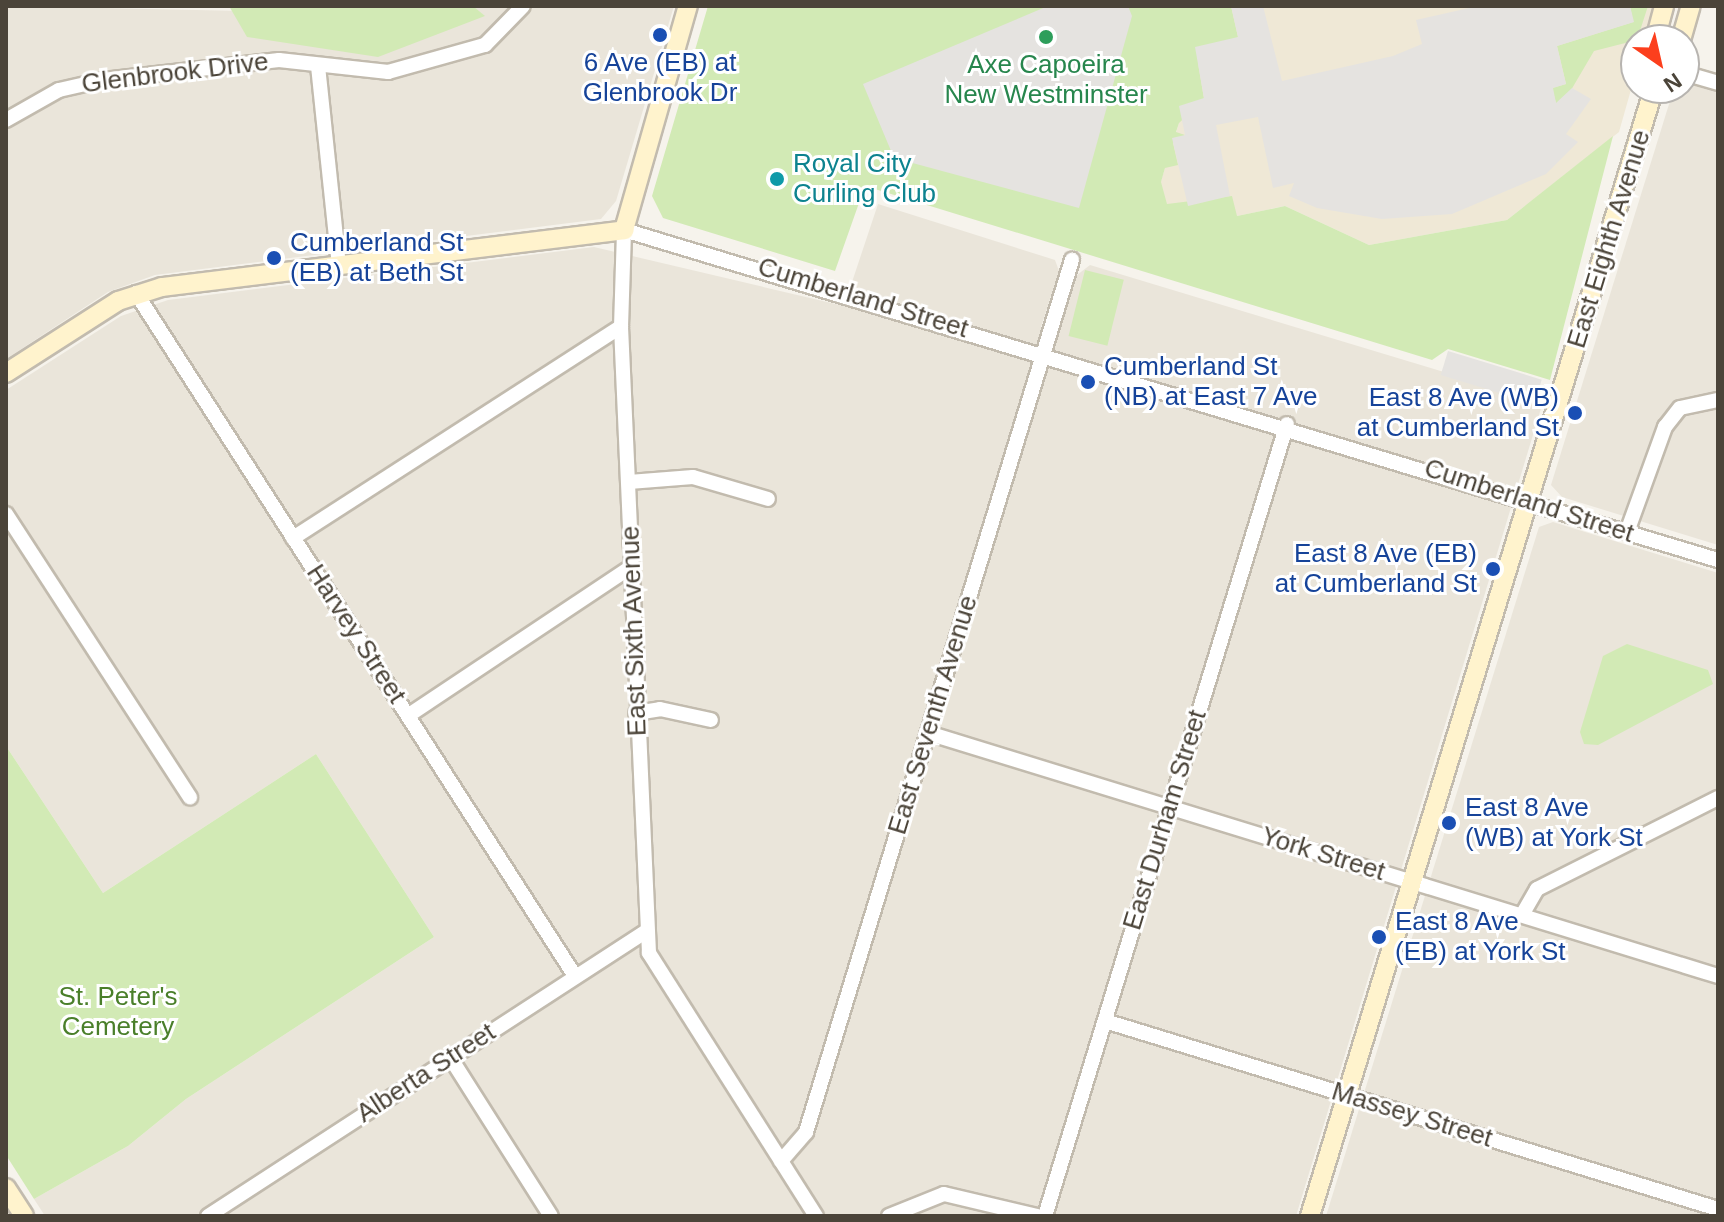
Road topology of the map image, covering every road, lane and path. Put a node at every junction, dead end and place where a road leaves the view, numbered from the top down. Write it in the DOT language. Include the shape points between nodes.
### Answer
graph roads {
  1 [pos="523,6"];
  2 [pos="688,6"];
  3 [pos="318,66"];
  4 [pos="1649,104"];
  5 [pos="6,120"];
  6 [pos="624,230"];
  7 [pos="1072,260"];
  8 [pos="339,265"];
  9 [pos="136,293"];
  10 [pos="621,327"];
  11 [pos="1042,353"];
  12 [pos="6,373"];
  13 [pos="1718,400"];
  14 [pos="1287,424"];
  15 [pos="629,482"];
  16 [pos="768,499"];
  17 [pos="1530,502"];
  18 [pos="6,514"];
  19 [pos="1627,532"];
  20 [pos="293,538"];
  21 [pos="1718,560"];
  22 [pos="631,567"];
  23 [pos="636,713"];
  24 [pos="409,715"];
  25 [pos="711,720"];
  26 [pos="928,733"];
  27 [pos="190,797"];
  28 [pos="1718,798"];
  29 [pos="1168,808"];
  30 [pos="1410,881"];
  31 [pos="1522,915"];
  32 [pos="645,932"];
  33 [pos="575,976"];
  34 [pos="1718,976"];
  35 [pos="1105,1021"];
  36 [pos="450,1057"];
  37 [pos="1347,1095"];
  38 [pos="781,1161"];
  39 [pos="6,1188"];
  40 [pos="1718,1209"];
  41 [pos="24,1216"];
  42 [pos="208,1216"];
  43 [pos="551,1216"];
  44 [pos="816,1216"];
  45 [pos="889,1216"];
  46 [pos="1037,1216"];
  47 [pos="1045,1216"];
  48 [pos="1310,1216"];
  1 -- 3 [label="street, Glenbrook Drive" via="494,39 473,50 374,74"];
  2 -- 6 [label="street, East Sixth Avenue"];
  3 -- 5 [label="street, Glenbrook Drive" via="279,60 82,83"];
  3 -- 8 [label="street"];
  4 -- 17 [label="street, East Eighth Avenue"];
  6 -- 8 [label="street, Cumberland Street"];
  6 -- 10 [label="street, East Sixth Avenue"];
  6 -- 11 [label="street, Cumberland Street"];
  7 -- 11 [label="street, East Seventh Avenue"];
  8 -- 9 [label="street, Cumberland Street"];
  9 -- 12 [label="street, Cumberland Street"];
  9 -- 20 [label="street, Harvey Street"];
  10 -- 15 [label="street, East Sixth Avenue"];
  10 -- 20 [label="street"];
  11 -- 14 [label="street, Cumberland Street"];
  11 -- 26 [label="street, East Seventh Avenue"];
  13 -- 19 [label="street" via="1680,408 1665,427"];
  14 -- 17 [label="street, Cumberland Street"];
  14 -- 29 [label="street, East Durham Street"];
  15 -- 16 [label="street" via="693,477"];
  15 -- 22 [label="street, East Sixth Avenue"];
  17 -- 19 [label="street, Cumberland Street"];
  17 -- 30 [label="street, East Eighth Avenue"];
  18 -- 27 [label="street"];
  19 -- 21 [label="street, Cumberland Street"];
  20 -- 24 [label="street, Harvey Street"];
  22 -- 23 [label="street, East Sixth Avenue"];
  22 -- 24 [label="street"];
  23 -- 25 [label="street" via="660,709"];
  23 -- 32 [label="street, East Sixth Avenue"];
  24 -- 33 [label="street, Harvey Street"];
  26 -- 29 [label="street, York Street"];
  26 -- 38 [label="street, East Seventh Avenue" via="806,1132"];
  28 -- 31 [label="street" via="1537,889"];
  29 -- 30 [label="street, York Street"];
  29 -- 35 [label="street, East Durham Street"];
  30 -- 31 [label="street, York Street"];
  30 -- 37 [label="street, East Eighth Avenue"];
  31 -- 34 [label="street, York Street"];
  32 -- 33 [label="street, Alberta Street"];
  32 -- 38 [label="street, East Sixth Avenue" via="650,958"];
  33 -- 36 [label="street, Alberta Street"];
  35 -- 37 [label="street, Massey Street"];
  35 -- 47 [label="street, East Durham Street"];
  36 -- 42 [label="street, Alberta Street"];
  36 -- 43 [label="street"];
  37 -- 40 [label="street, Massey Street"];
  37 -- 48 [label="street, East Eighth Avenue"];
  38 -- 44 [label="street, East Sixth Avenue"];
  39 -- 41 [label="street"];
  45 -- 46 [label="street" via="944,1194"];
}
